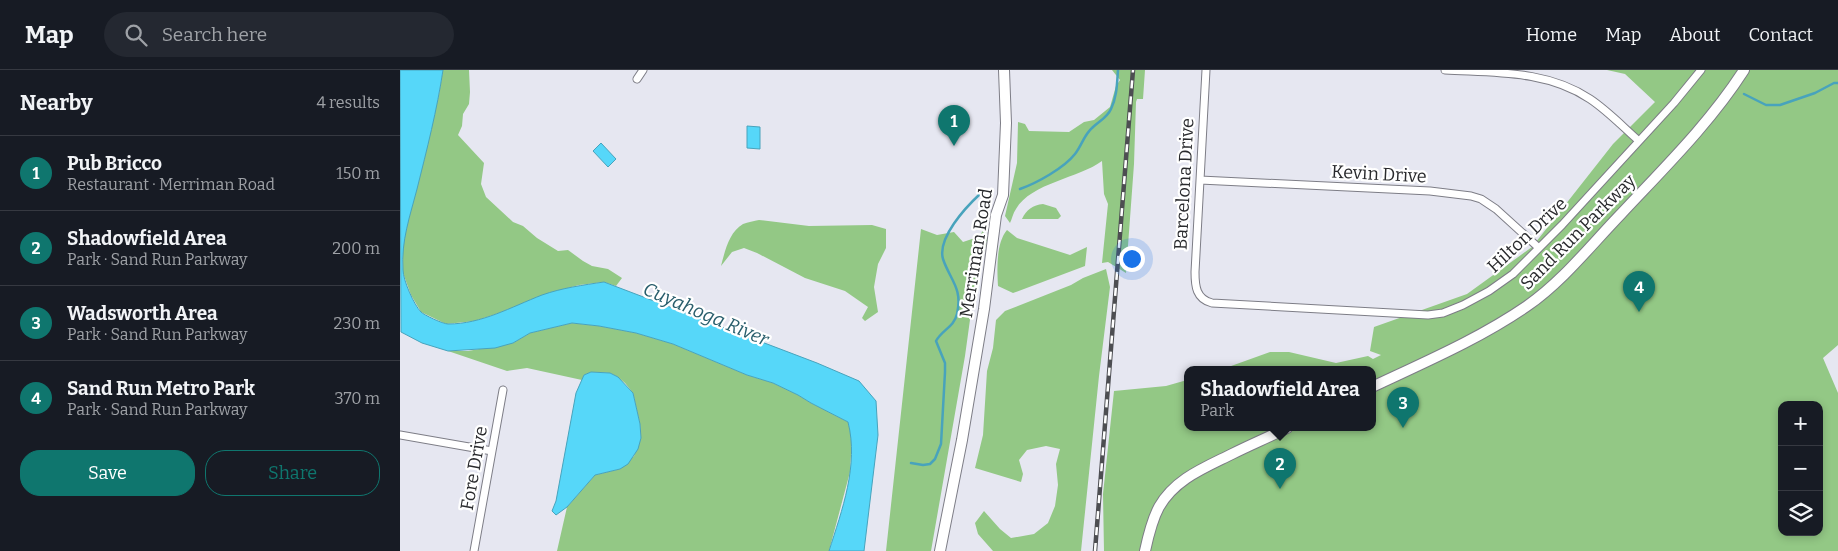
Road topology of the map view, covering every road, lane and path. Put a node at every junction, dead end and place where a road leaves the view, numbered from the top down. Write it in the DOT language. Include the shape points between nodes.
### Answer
graph roads {
  1 [pos="643,70"];
  2 [pos="1004,70"];
  3 [pos="1206,70"];
  4 [pos="1445,70"];
  5 [pos="1701,70"];
  6 [pos="1744,70"];
  7 [pos="637,79"];
  8 [pos="1639,141"];
  9 [pos="1200,180"];
  10 [pos="1538,248"];
  11 [pos="1201,298"];
  12 [pos="1376,385"];
  13 [pos="503,390"];
  14 [pos="1281,431"];
  15 [pos="400,435"];
  16 [pos="492,451"];
  17 [pos="474,551"];
  18 [pos="940,551"];
  19 [pos="1145,551"];
  1 -- 7 [label="street"];
  2 -- 18 [label="street, Merriman Road" via="1006,137 1003,195 996,215 984,309"];
  3 -- 9 [label="street, Barcelona Drive"];
  4 -- 8 [label="street" via="1529,75 1555,81 1588,98"];
  5 -- 8 [label="street, Hilton Drive"];
  6 -- 12 [label="street, Sand Run Parkway" via="1685,146 1548,290 1486,332"];
  8 -- 10 [label="street, Hilton Drive"];
  9 -- 10 [label="street, Kevin Drive" via="1471,196 1496,208"];
  9 -- 11 [label="street, Barcelona Drive" via="1194,272"];
  10 -- 11 [label="street, Hilton Drive" via="1513,274 1489,291 1436,314 1212,303"];
  13 -- 16 [label="street, Fore Drive"];
  14 -- 19 [label="street" via="1197,471 1180,483 1159,508"];
  15 -- 16 [label="street"];
  16 -- 17 [label="street, Fore Drive"];
}
